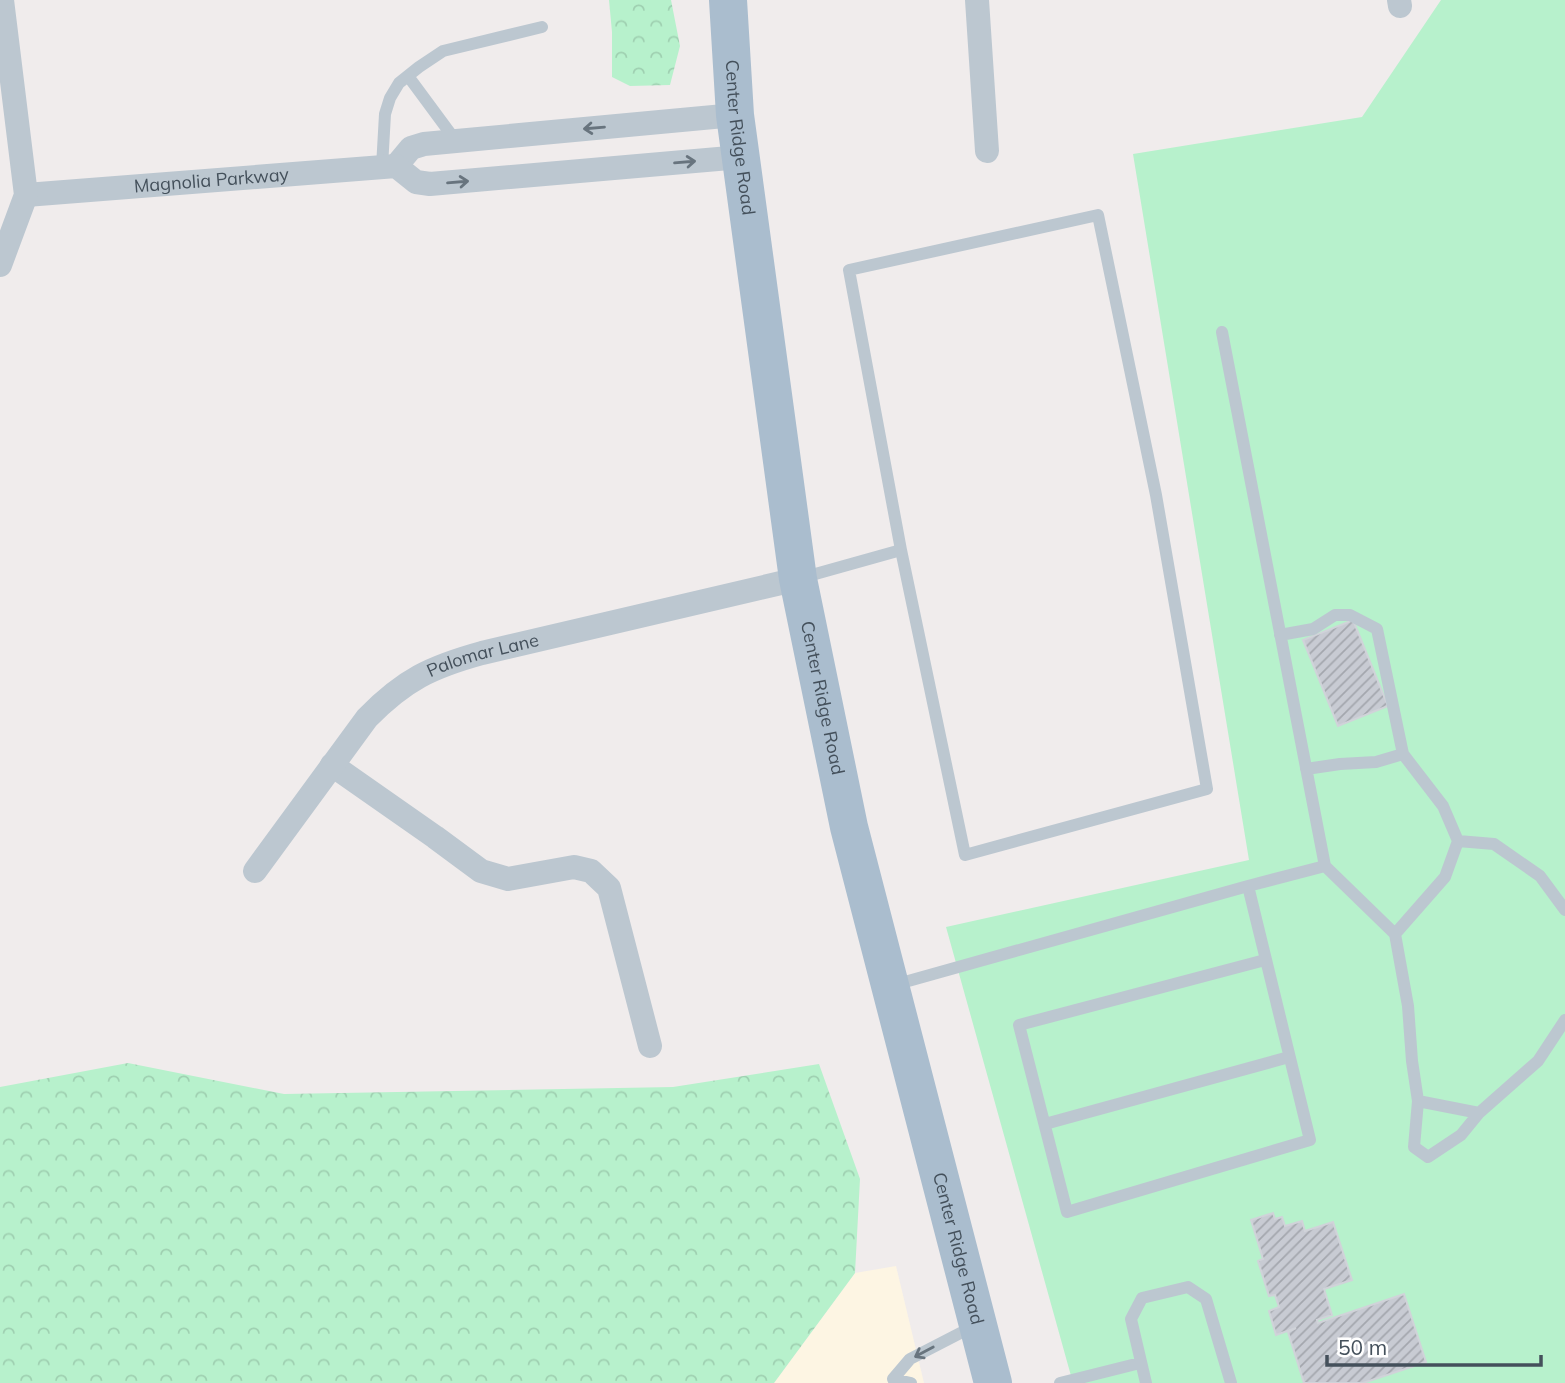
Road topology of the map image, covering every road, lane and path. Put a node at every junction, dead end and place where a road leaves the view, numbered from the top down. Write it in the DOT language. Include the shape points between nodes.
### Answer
graph roads {
  1 [pos="2,0"];
  2 [pos="728,0"];
  3 [pos="977,0"];
  4 [pos="542,27"];
  5 [pos="408,76"];
  6 [pos="735,115"];
  7 [pos="456,141"];
  8 [pos="987,151"];
  9 [pos="741,157"];
  10 [pos="389,167"];
  11 [pos="26,195"];
  12 [pos="0,265"];
  13 [pos="1222,332"];
  14 [pos="901,550"];
  15 [pos="798,579"];
  16 [pos="1280,635"];
  17 [pos="1403,754"];
  18 [pos="332,765"];
  19 [pos="1306,769"];
  20 [pos="1458,841"];
  21 [pos="1325,866"];
  22 [pos="255,871"];
  23 [pos="1248,886"];
  24 [pos="1565,909"];
  25 [pos="1395,934"];
  26 [pos="1265,960"];
  27 [pos="890,986"];
  28 [pos="1565,1020"];
  29 [pos="650,1046"];
  30 [pos="1289,1057"];
  31 [pos="1418,1101"];
  32 [pos="1479,1113"];
  33 [pos="1045,1124"];
  34 [pos="977,1324"];
  35 [pos="1140,1363"];
  36 [pos="888,1381"];
  37 [pos="911,1383"];
  38 [pos="993,1383"];
  39 [pos="1060,1383"];
  40 [pos="1146,1383"];
  41 [pos="1231,1383"];
  1 -- 11 [label="street"];
  2 -- 6 [label="main road, Center Ridge Road"];
  3 -- 8 [label="street"];
  4 -- 5 [label="lane" via="443,51"];
  5 -- 7 [label="lane"];
  5 -- 10 [label="lane" via="399,83 385,114"];
  6 -- 7 [label="street, one-way"];
  6 -- 9 [label="main road, Center Ridge Road"];
  7 -- 10 [label="street" via="411,148"];
  10 -- 9 [label="street, one-way" via="416,182 430,184"];
  9 -- 15 [label="main road, Center Ridge Road"];
  10 -- 11 [label="street, Magnolia Parkway"];
  11 -- 12 [label="street"];
  13 -- 16 [label="lane"];
  14 -- 14 [label="lane" via="849,270 1098,215 1156,495 1207,789 965,855"];
  14 -- 15 [label="lane"];
  15 -- 18 [label="street, Palomar Lane" via="449,662 386,699"];
  15 -- 27 [label="main road, Center Ridge Road" via="849,827"];
  16 -- 17 [label="lane" via="1313,629 1335,615 1350,615 1377,629"];
  16 -- 19 [label="lane"];
  17 -- 19 [label="lane" via="1376,762"];
  17 -- 20 [label="lane" via="1443,806"];
  18 -- 22 [label="street, Palomar Lane"];
  18 -- 29 [label="street" via="481,871 508,878 574,867 591,870 609,888"];
  19 -- 21 [label="lane"];
  20 -- 24 [label="lane" via="1494,844 1540,876"];
  20 -- 25 [label="lane" via="1445,877"];
  21 -- 23 [label="lane"];
  21 -- 25 [label="lane"];
  23 -- 26 [label="lane"];
  23 -- 27 [label="lane"];
  25 -- 31 [label="lane"];
  26 -- 30 [label="lane"];
  26 -- 33 [label="lane" via="1019,1025"];
  27 -- 34 [label="main road, Center Ridge Road"];
  28 -- 32 [label="lane" via="1538,1062"];
  30 -- 33 [label="lane"];
  30 -- 33 [label="lane" via="1310,1140 1067,1212"];
  31 -- 32 [label="lane"];
  31 -- 32 [label="lane" via="1414,1147 1429,1157 1461,1135"];
  34 -- 36 [label="lane, one-way" via="910,1359"];
  34 -- 38 [label="main road, Center Ridge Road"];
  35 -- 39 [label="lane"];
  35 -- 40 [label="lane"];
  35 -- 41 [label="lane" via="1131,1320 1142,1298 1188,1287 1206,1299"];
  36 -- 37 [label="lane"];
}
